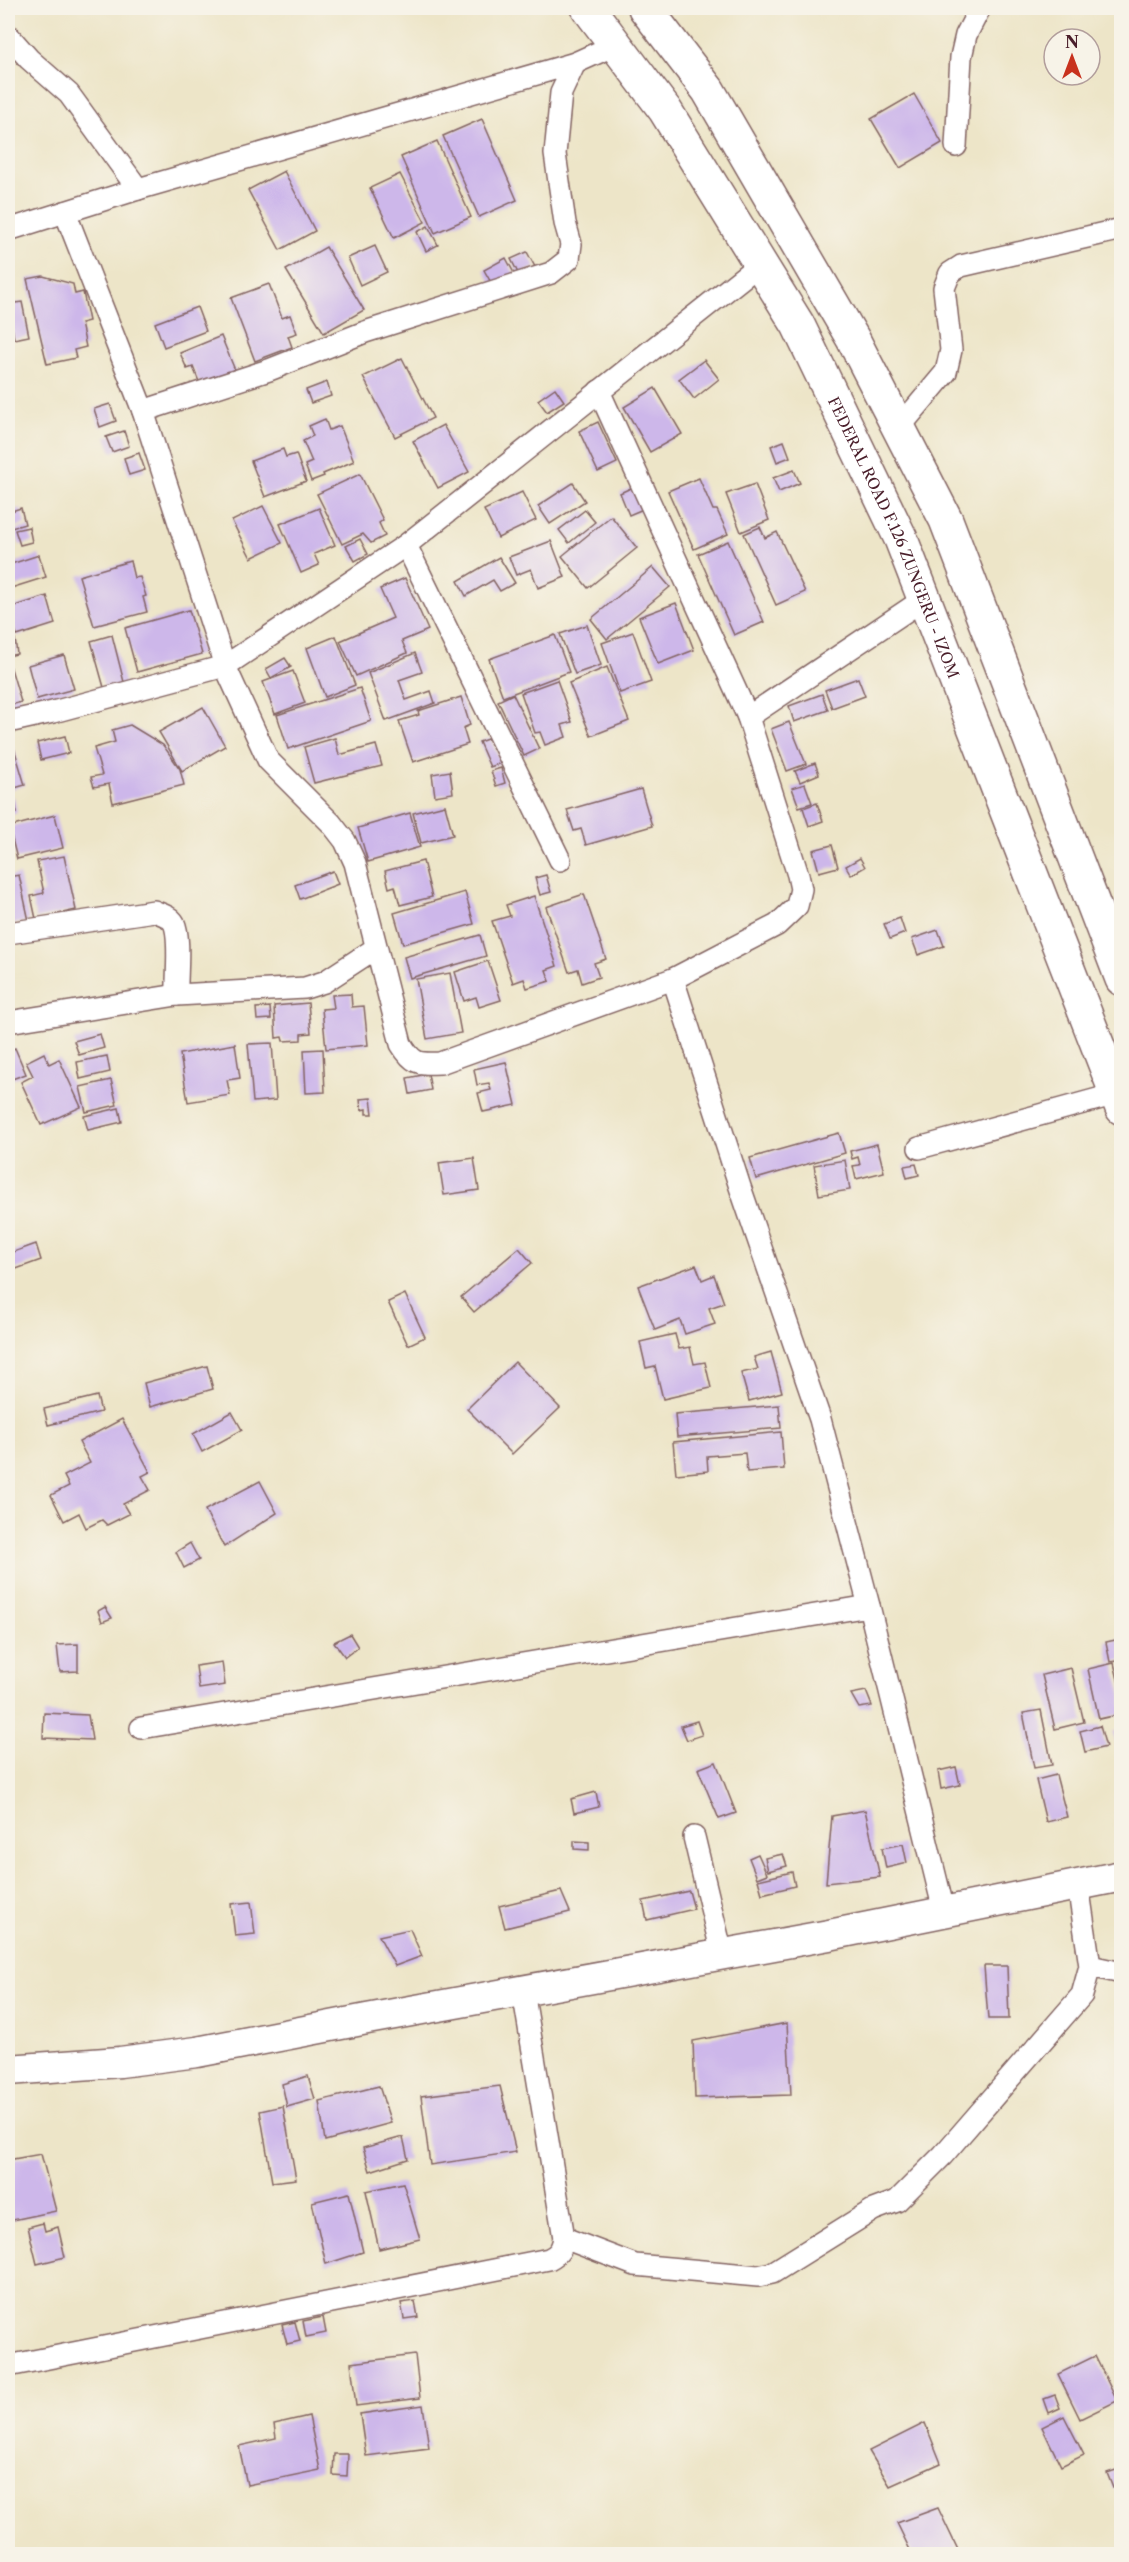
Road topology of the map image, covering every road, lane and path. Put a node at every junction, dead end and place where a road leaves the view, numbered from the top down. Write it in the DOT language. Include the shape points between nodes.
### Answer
graph roads {
  1 [pos="588,8"];
  2 [pos="645,8"];
  3 [pos="980,8"];
  4 [pos="8,35"];
  5 [pos="617,44"];
  6 [pos="575,63"];
  7 [pos="956,146"];
  8 [pos="138,189"];
  9 [pos="65,212"];
  10 [pos="1122,229"];
  11 [pos="8,230"];
  12 [pos="761,263"];
  13 [pos="599,391"];
  14 [pos="143,411"];
  15 [pos="899,429"];
  16 [pos="406,544"];
  17 [pos="924,599"];
  18 [pos="225,666"];
  19 [pos="748,717"];
  20 [pos="8,722"];
  21 [pos="1053,801"];
  22 [pos="1009,818"];
  23 [pos="560,860"];
  24 [pos="8,933"];
  25 [pos="376,948"];
  26 [pos="673,979"];
  27 [pos="1122,979"];
  28 [pos="177,995"];
  29 [pos="8,1022"];
  30 [pos="1119,1101"];
  31 [pos="919,1148"];
  32 [pos="869,1606"];
  33 [pos="141,1728"];
  34 [pos="694,1837"];
  35 [pos="1122,1876"];
  36 [pos="1078,1885"];
  37 [pos="944,1911"];
  38 [pos="722,1954"];
  39 [pos="1089,1966"];
  40 [pos="1122,1973"];
  41 [pos="524,1991"];
  42 [pos="8,2070"];
  43 [pos="564,2238"];
  44 [pos="8,2366"];
  1 -- 5 [label="main road, FEDERAL ROAD F.126 ZUNGERU - IZOM"];
  2 -- 15 [label="main road" via="708,90 853,339"];
  3 -- 7 [label="street" via="966,35 961,57"];
  4 -- 8 [label="street" via="69,94"];
  5 -- 6 [label="street"];
  5 -- 12 [label="main road, FEDERAL ROAD F.126 ZUNGERU - IZOM" via="665,110"];
  6 -- 8 [label="street"];
  6 -- 14 [label="street" via="561,93 555,154 571,244 568,259 551,273 365,332 269,370"];
  8 -- 9 [label="street"];
  9 -- 11 [label="street"];
  9 -- 14 [label="street"];
  10 -- 15 [label="street" via="961,266 950,273 944,288 951,350 946,372"];
  12 -- 13 [label="street"];
  12 -- 17 [label="main road, FEDERAL ROAD F.126 ZUNGERU - IZOM" via="798,326 901,540"];
  13 -- 16 [label="street"];
  13 -- 19 [label="street"];
  14 -- 18 [label="street"];
  15 -- 21 [label="main road" via="946,520"];
  16 -- 18 [label="street"];
  16 -- 23 [label="street"];
  17 -- 19 [label="street"];
  17 -- 22 [label="main road, FEDERAL ROAD F.126 ZUNGERU - IZOM"];
  18 -- 20 [label="street"];
  18 -- 25 [label="street" via="268,760 345,841 355,863"];
  19 -- 26 [label="street" via="798,875 801,889 797,906 777,925"];
  21 -- 22 [label="main road"];
  21 -- 27 [label="main road"];
  22 -- 30 [label="main road, FEDERAL ROAD F.126 ZUNGERU - IZOM"];
  24 -- 28 [label="street" via="154,911 173,922"];
  25 -- 26 [label="street" via="401,1044 410,1059 423,1064 441,1063"];
  25 -- 28 [label="street" via="324,982 305,988"];
  26 -- 32 [label="street" via="820,1419"];
  28 -- 29 [label="street"];
  30 -- 31 [label="street"];
  32 -- 33 [label="street"];
  32 -- 37 [label="street"];
  34 -- 38 [label="street"];
  35 -- 36 [label="street"];
  36 -- 37 [label="street"];
  36 -- 39 [label="street"];
  37 -- 38 [label="street"];
  38 -- 41 [label="street"];
  39 -- 40 [label="street"];
  39 -- 43 [label="street" via="1082,1995 943,2155 897,2201 873,2210 772,2273 743,2276 635,2265"];
  41 -- 42 [label="street" via="197,2052"];
  41 -- 43 [label="street"];
  43 -- 44 [label="street" via="562,2248 549,2259"];
}
